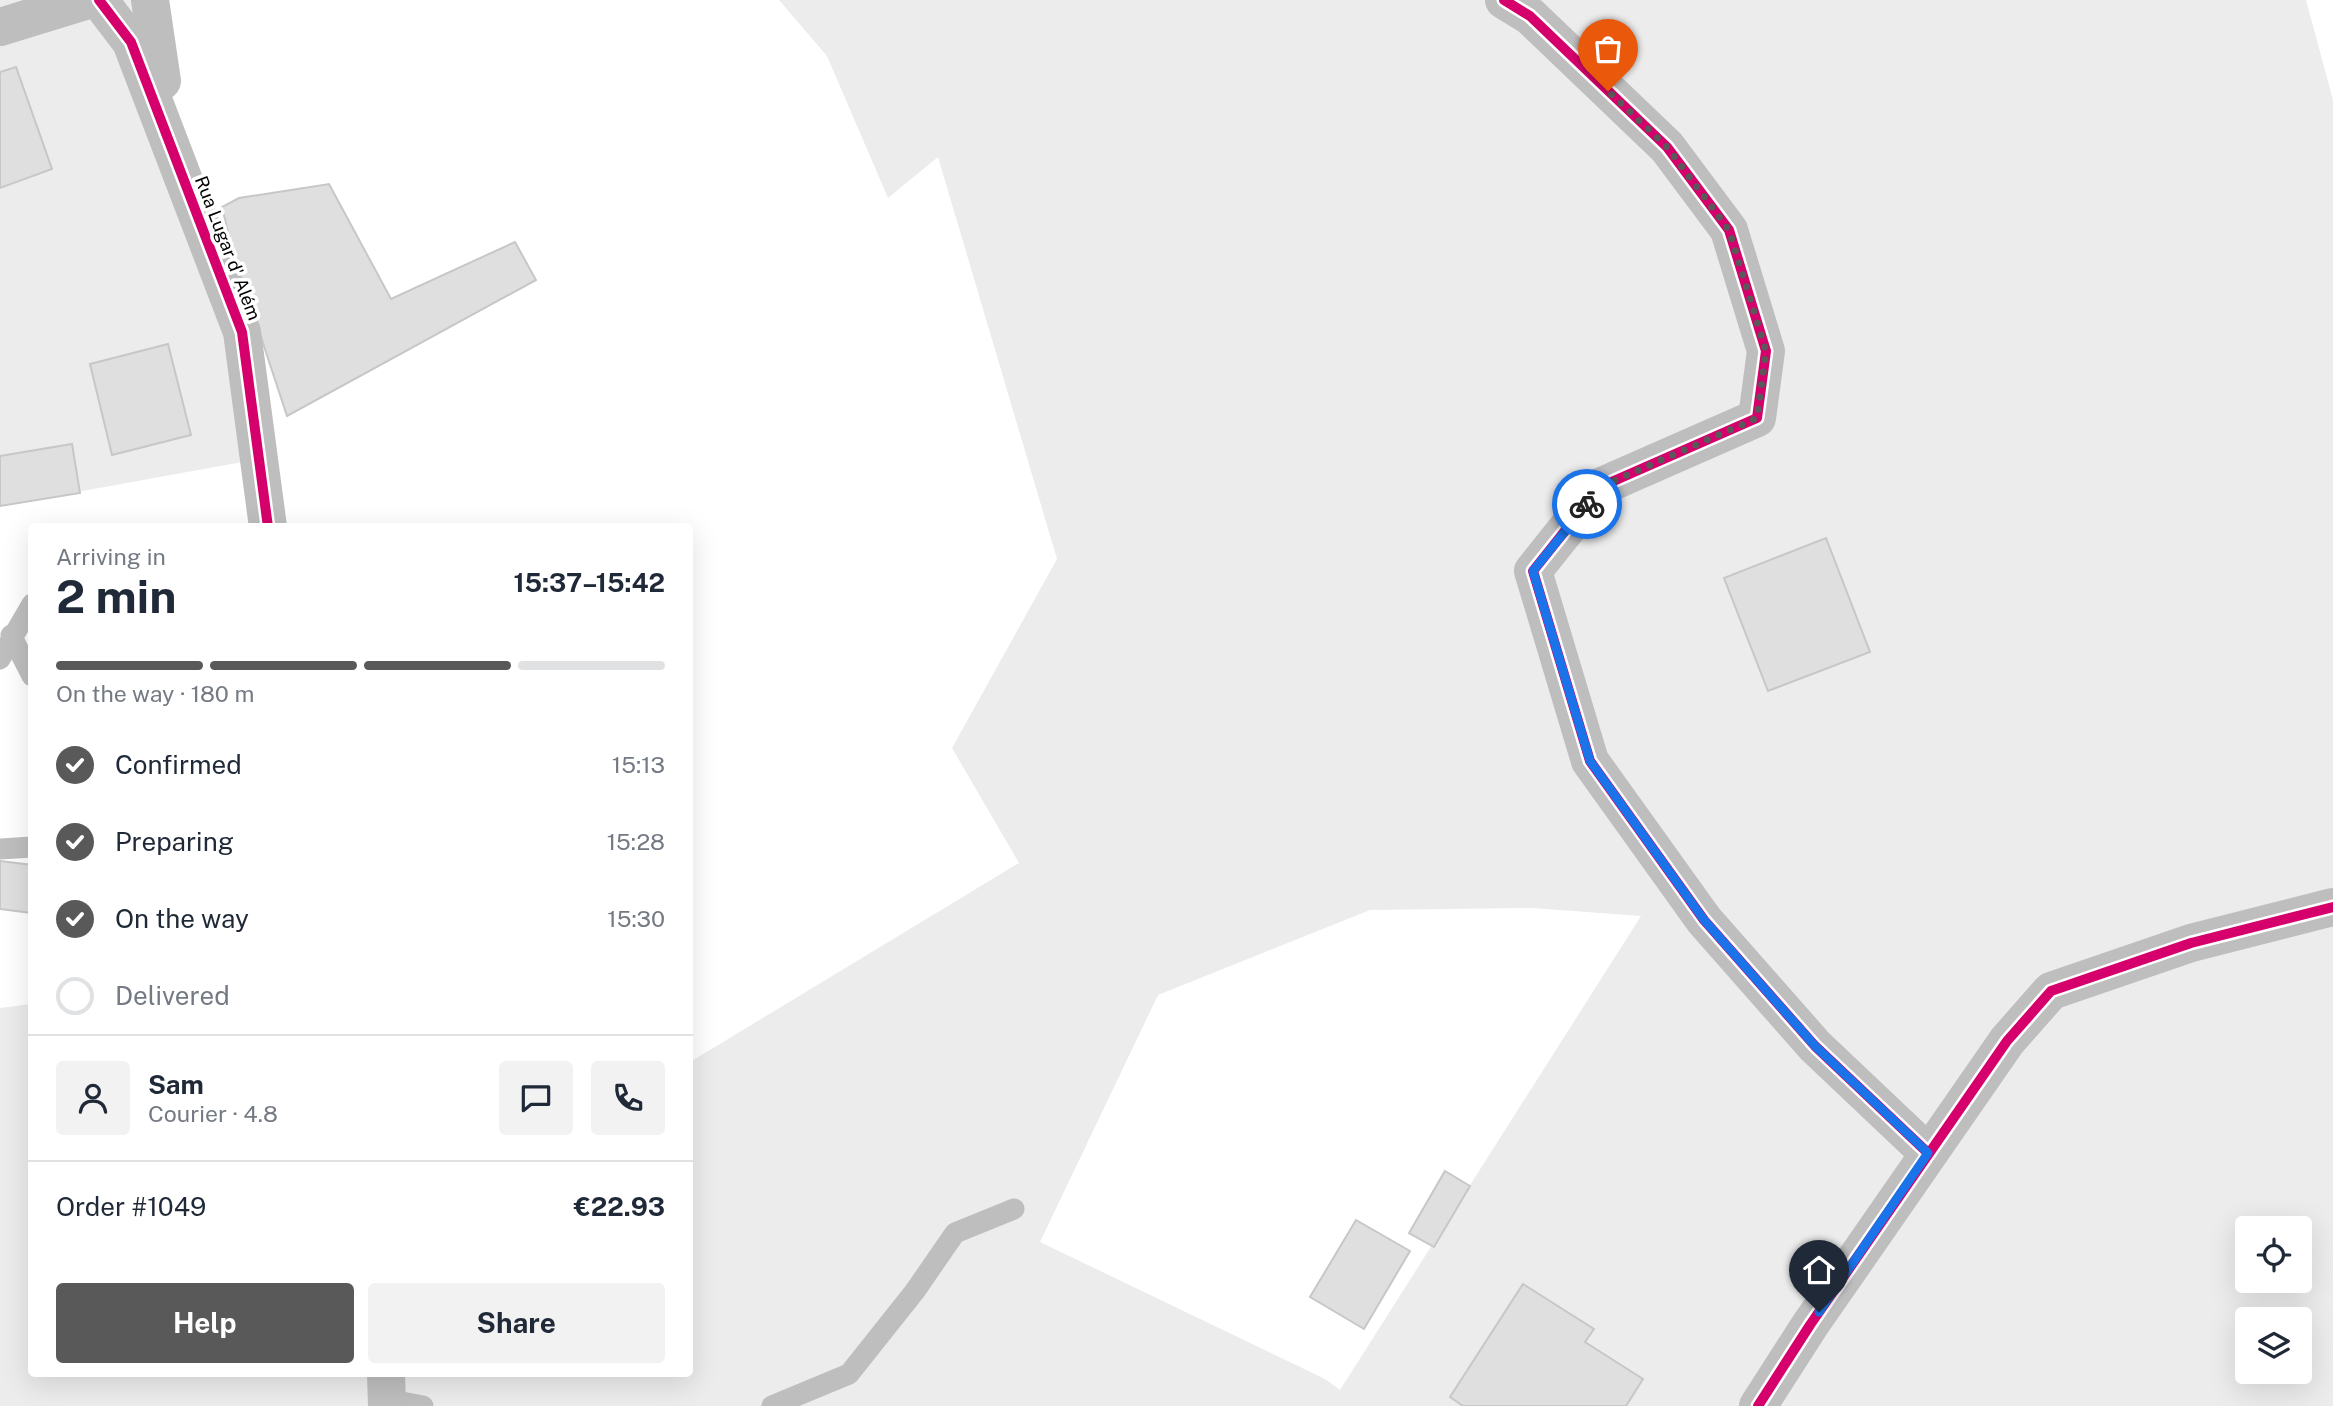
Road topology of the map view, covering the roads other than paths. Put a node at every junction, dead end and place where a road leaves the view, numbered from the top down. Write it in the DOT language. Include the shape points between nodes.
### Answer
graph roads {
  1 [pos="88,0"];
  2 [pos="99,0"];
  3 [pos="150,0"];
  4 [pos="1504,0"];
  5 [pos="0,27"];
  6 [pos="177,163"];
  7 [pos="267,523"];
  8 [pos="28,610"];
  9 [pos="11,635"];
  10 [pos="0,659"];
  11 [pos="28,668"];
  12 [pos="28,847"];
  13 [pos="0,849"];
  14 [pos="2333,907"];
  15 [pos="1928,1153"];
  16 [pos="1014,1209"];
  17 [pos="386,1393"];
  18 [pos="423,1406"];
  19 [pos="772,1406"];
  20 [pos="1758,1406"];
  1 -- 5 [label="street"];
  2 -- 6 [label="street, Rua Lugar d' Além" via="131,42"];
  3 -- 6 [label="street"];
  4 -- 15 [label="street" via="1530,16 1667,147 1729,230 1766,351 1757,418 1600,487 1533,571 1590,761 1704,920 1815,1046"];
  6 -- 7 [label="street, Rua Lugar d' Além" via="242,332"];
  8 -- 9 [label="lane"];
  9 -- 10 [label="lane"];
  9 -- 11 [label="lane"];
  12 -- 13 [label="lane"];
  14 -- 15 [label="street" via="2191,943 2051,991 2007,1041"];
  15 -- 20 [label="street"];
  16 -- 19 [label="lane" via="955,1233 849,1374"];
  17 -- 18 [label="lane"];
}
